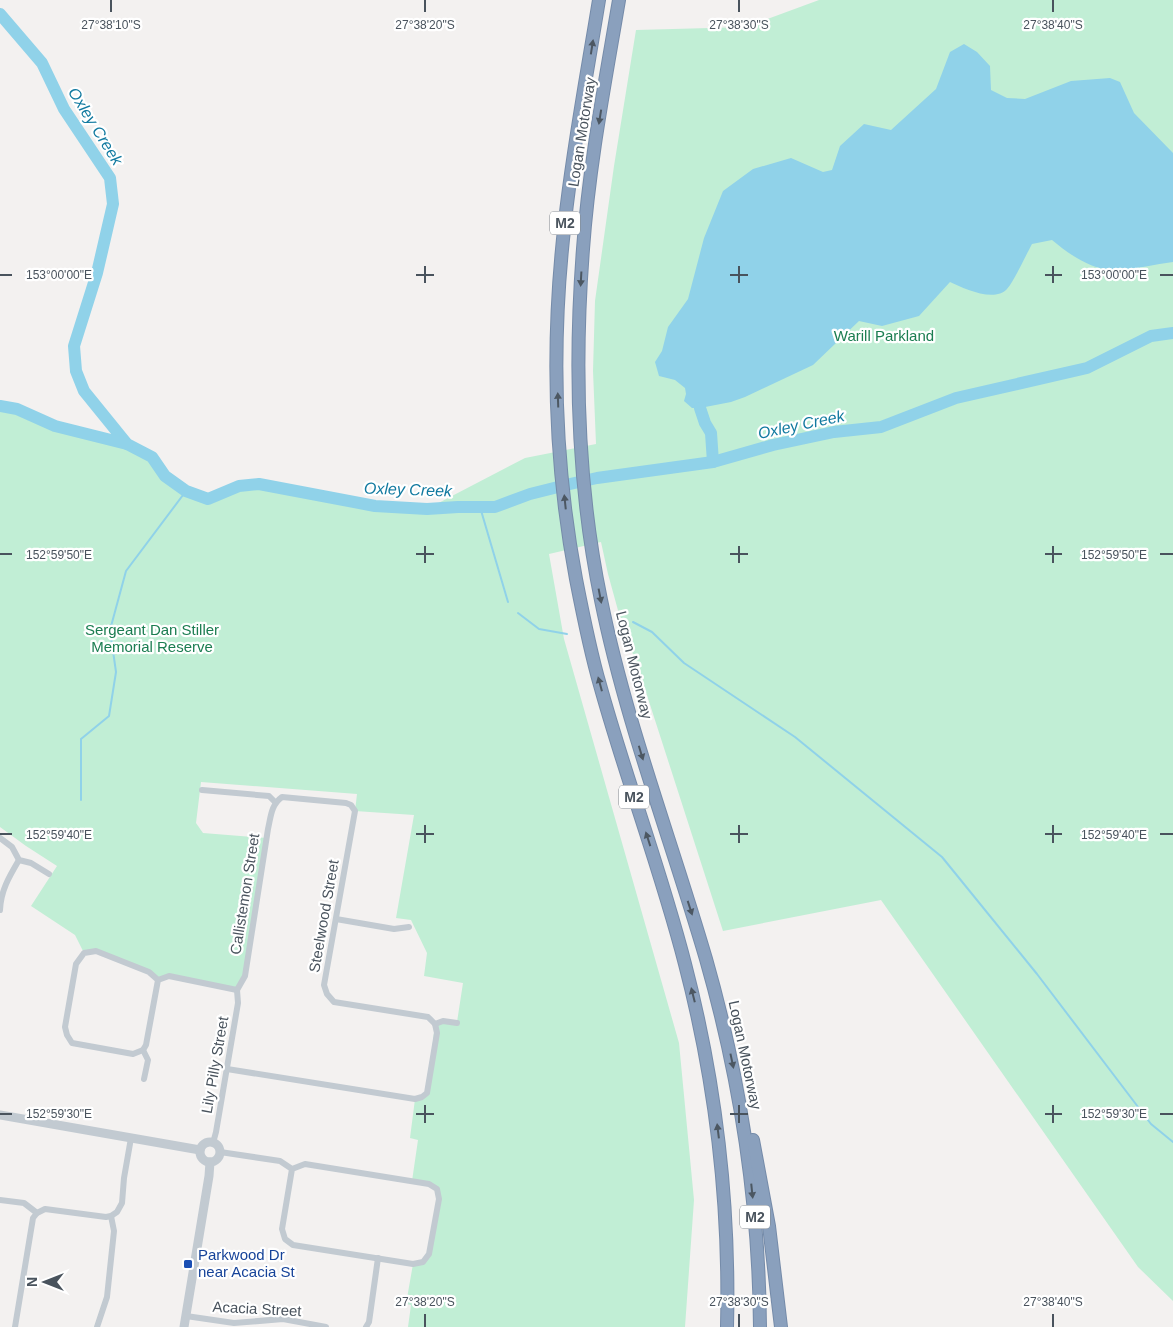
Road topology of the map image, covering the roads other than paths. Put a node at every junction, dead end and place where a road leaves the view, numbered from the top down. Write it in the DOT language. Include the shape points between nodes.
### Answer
graph roads {
  1 [pos="599,0"];
  2 [pos="619,0"];
  3 [pos="202,790"];
  4 [pos="276,802"];
  5 [pos="0,838"];
  6 [pos="19,860"];
  7 [pos="49,874"];
  8 [pos="0,910"];
  9 [pos="336,919"];
  10 [pos="409,927"];
  11 [pos="158,980"];
  12 [pos="237,990"];
  13 [pos="457,1022"];
  14 [pos="435,1024"];
  15 [pos="143,1050"];
  16 [pos="227,1069"];
  17 [pos="144,1079"];
  18 [pos="741,1108"];
  19 [pos="0,1115"];
  20 [pos="131,1138"];
  21 [pos="213,1143"];
  22 [pos="200,1150"];
  23 [pos="220,1152"];
  24 [pos="210,1162"];
  25 [pos="292,1169"];
  26 [pos="0,1200"];
  27 [pos="37,1213"];
  28 [pos="111,1216"];
  29 [pos="726,1232"];
  30 [pos="378,1258"];
  31 [pos="186,1316"];
  32 [pos="15,1327"];
  33 [pos="97,1327"];
  34 [pos="184,1327"];
  35 [pos="326,1327"];
  36 [pos="366,1327"];
  37 [pos="719,1327"];
  38 [pos="727,1327"];
  39 [pos="760,1327"];
  40 [pos="781,1327"];
  29 -- 1 [label="highway, Logan Motorway / M2, one-way" via="722,1160 696,1004 600,684 571,550 560,448 557,356 562,255 570,182"];
  2 -- 18 [label="highway, Logan Motorway / M2, one-way" via="583,247 577,351 580,446 592,548 611,650 705,957"];
  3 -- 4 [label="street" via="269,796"];
  4 -- 9 [label="street, Steelwood Street" via="282,797 346,803 355,811"];
  4 -- 12 [label="street, Callistemon Street" via="268,829 245,976"];
  5 -- 6 [label="street" via="12,847"];
  6 -- 7 [label="street"];
  6 -- 8 [label="street" via="6,880"];
  9 -- 10 [label="street" via="394,929"];
  9 -- 14 [label="street, Steelwood Street" via="324,985 330,998 334,1002 428,1017"];
  11 -- 12 [label="street" via="169,976"];
  11 -- 15 [label="street"];
  11 -- 15 [label="street" via="149,972 96,951 84,953 76,964 65,1027 72,1043 133,1054"];
  12 -- 16 [label="street, Lily Pilly Street" via="238,1003"];
  13 -- 14 [label="street, Steelwood Street"];
  14 -- 16 [label="street" via="437,1033 427,1092 422,1098"];
  15 -- 17 [label="street" via="148,1060"];
  16 -- 21 [label="street, Lily Pilly Street"];
  18 -- 39 [label="highway, Logan Motorway / M2, one-way" via="756,1226"];
  18 -- 40 [label="highway" via="750,1122 763,1187"];
  19 -- 20 [label="street"];
  20 -- 22 [label="street"];
  20 -- 28 [label="street" via="122,1203"];
  21 -- 22 [label="street" via="205,1144"];
  21 -- 23 [label="street"];
  22 -- 24 [label="street" via="202,1157"];
  23 -- 24 [label="street" via="217,1159"];
  23 -- 25 [label="street" via="280,1161"];
  24 -- 31 [label="street"];
  25 -- 30 [label="street" via="282,1229 285,1239 294,1244"];
  25 -- 30 [label="street" via="305,1164 429,1184 437,1189 439,1199 429,1254 423,1262 413,1264"];
  26 -- 27 [label="street" via="24,1203"];
  27 -- 28 [label="street" via="45,1209"];
  27 -- 32 [label="street" via="33,1218"];
  28 -- 33 [label="street" via="114,1231 106,1297"];
  29 -- 37 [label="highway" via="721,1251"];
  29 -- 38 [label="highway, Logan Motorway / M2"];
  30 -- 36 [label="street"];
  31 -- 34 [label="street"];
  31 -- 35 [label="street, Acacia Street" via="234,1323 283,1319"];
}
